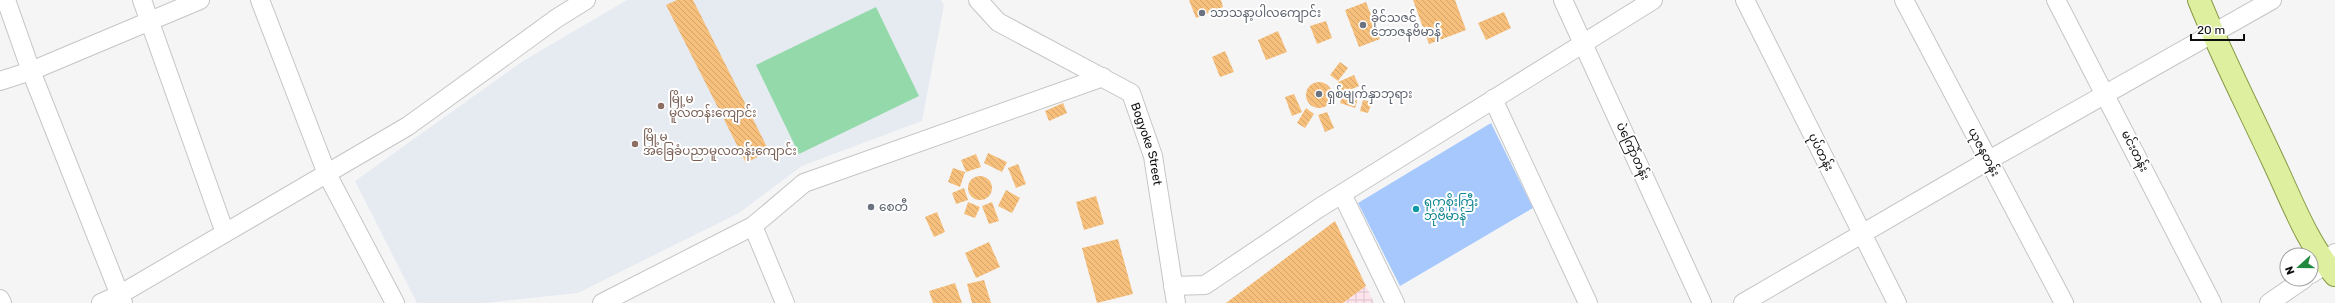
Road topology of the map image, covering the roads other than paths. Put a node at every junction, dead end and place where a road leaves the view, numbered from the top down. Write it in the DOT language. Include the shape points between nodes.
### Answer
graph roads {
  1 [pos="6,0"];
  2 [pos="142,0"];
  3 [pos="200,0"];
  4 [pos="260,0"];
  5 [pos="586,0"];
  6 [pos="978,0"];
  7 [pos="1563,0"];
  8 [pos="1652,0"];
  9 [pos="1746,0"];
  10 [pos="1904,0"];
  11 [pos="2056,0"];
  12 [pos="2199,0"];
  13 [pos="2272,0"];
  14 [pos="149,21"];
  15 [pos="2212,33"];
  16 [pos="1583,42"];
  17 [pos="31,71"];
  18 [pos="1104,77"];
  19 [pos="0,81"];
  20 [pos="2105,94"];
  21 [pos="1492,99"];
  22 [pos="1989,160"];
  23 [pos="327,174"];
  24 [pos="1342,194"];
  25 [pos="753,226"];
  26 [pos="224,233"];
  27 [pos="1863,234"];
  28 [pos="2327,267"];
  29 [pos="2292,287"];
  30 [pos="1175,295"];
  31 [pos="0,299"];
  32 [pos="121,299"];
  33 [pos="2,303"];
  34 [pos="101,303"];
  35 [pos="395,303"];
  36 [pos="602,303"];
  37 [pos="785,303"];
  38 [pos="1395,303"];
  39 [pos="1588,303"];
  40 [pos="1702,303"];
  41 [pos="1743,303"];
  42 [pos="1897,303"];
  43 [pos="2064,303"];
  44 [pos="2212,303"];
  45 [pos="2269,303"];
  1 -- 17 [label="street"];
  2 -- 14 [label="street"];
  3 -- 14 [label="street"];
  4 -- 23 [label="street"];
  5 -- 23 [label="street" via="557,18 408,126"];
  6 -- 18 [label="street, Bogyoke Street" via="998,22"];
  7 -- 16 [label="street, ပဲကြော်တန်း"];
  8 -- 16 [label="street"];
  9 -- 27 [label="street, ပုပ်တန်း"];
  10 -- 22 [label="street, ယုဇနတန်း"];
  11 -- 20 [label="street, မင်းတန်း"];
  12 -- 15 [label="main road"];
  13 -- 15 [label="street"];
  14 -- 17 [label="street"];
  14 -- 26 [label="street"];
  15 -- 20 [label="street"];
  15 -- 28 [label="main road" via="2302,222"];
  16 -- 21 [label="street"];
  16 -- 40 [label="street, ပဲကြော်တန်း"];
  17 -- 19 [label="street"];
  17 -- 32 [label="street"];
  18 -- 25 [label="street" via="804,183"];
  18 -- 30 [label="street, Bogyoke Street" via="1132,93 1152,156"];
  20 -- 22 [label="street"];
  20 -- 44 [label="street, မင်းတန်း"];
  21 -- 24 [label="street"];
  21 -- 39 [label="street"];
  22 -- 27 [label="street"];
  22 -- 43 [label="street, ယုဇနတန်း"];
  23 -- 26 [label="street"];
  23 -- 35 [label="street"];
  24 -- 30 [label="street" via="1204,285"];
  24 -- 38 [label="street"];
  25 -- 36 [label="street"];
  25 -- 37 [label="street"];
  26 -- 32 [label="street"];
  27 -- 41 [label="street"];
  27 -- 42 [label="street, ပုပ်တန်း"];
  29 -- 45 [label="street"];
  31 -- 33 [label="street"];
  32 -- 34 [label="street"];
}
